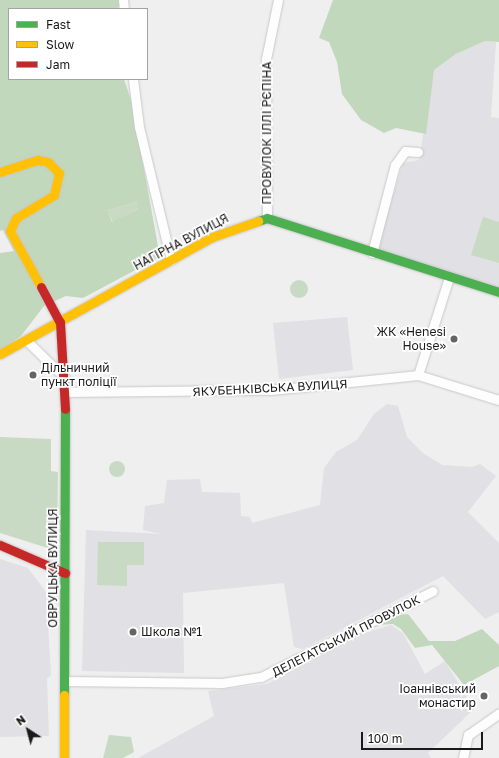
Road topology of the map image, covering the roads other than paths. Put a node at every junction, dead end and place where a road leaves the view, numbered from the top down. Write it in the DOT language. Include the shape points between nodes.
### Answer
graph roads {
  1 [pos="278,0"];
  2 [pos="133,80"];
  3 [pos="418,152"];
  4 [pos="0,172"];
  5 [pos="267,218"];
  6 [pos="372,253"];
  7 [pos="171,260"];
  8 [pos="449,277"];
  9 [pos="499,292"];
  10 [pos="60,322"];
  11 [pos="26,340"];
  12 [pos="0,354"];
  13 [pos="418,375"];
  14 [pos="65,378"];
  15 [pos="65,392"];
  16 [pos="499,400"];
  17 [pos="0,545"];
  18 [pos="65,573"];
  19 [pos="433,591"];
  20 [pos="65,681"];
  21 [pos="499,713"];
  22 [pos="64,758"];
  23 [pos="463,758"];
  1 -- 5 [label="street, ПРОВУЛОК ІЛЛІ РЄПІНА" via="266,59"];
  2 -- 7 [label="street" via="139,126"];
  3 -- 6 [label="street" via="405,151 395,165"];
  4 -- 10 [label="street" via="38,160 48,162 59,173 54,195 16,218 10,231"];
  5 -- 6 [label="street"];
  5 -- 7 [label="street, НАГІРНА ВУЛИЦЯ" via="233,227"];
  6 -- 8 [label="street"];
  7 -- 10 [label="street, НАГІРНА ВУЛИЦЯ"];
  8 -- 9 [label="street"];
  8 -- 13 [label="street"];
  10 -- 11 [label="street, НАГІРНА ВУЛИЦЯ"];
  10 -- 14 [label="street, ОВРУЦЬКА ВУЛИЦЯ"];
  11 -- 12 [label="street, НАГІРНА ВУЛИЦЯ"];
  11 -- 14 [label="street"];
  13 -- 15 [label="street, ЯКУБЕНКІВСЬКА ВУЛИЦЯ" via="271,390"];
  13 -- 16 [label="street"];
  14 -- 15 [label="street, ОВРУЦЬКА ВУЛИЦЯ"];
  15 -- 18 [label="street, ОВРУЦЬКА ВУЛИЦЯ"];
  17 -- 18 [label="street"];
  18 -- 20 [label="street, ОВРУЦЬКА ВУЛИЦЯ"];
  19 -- 20 [label="street, ДЕЛЕГАТСЬКИЙ ПРОВУЛОК" via="261,677 222,683"];
  20 -- 22 [label="street, ОВРУЦЬКА ВУЛИЦЯ"];
  21 -- 23 [label="street" via="468,735"];
}
